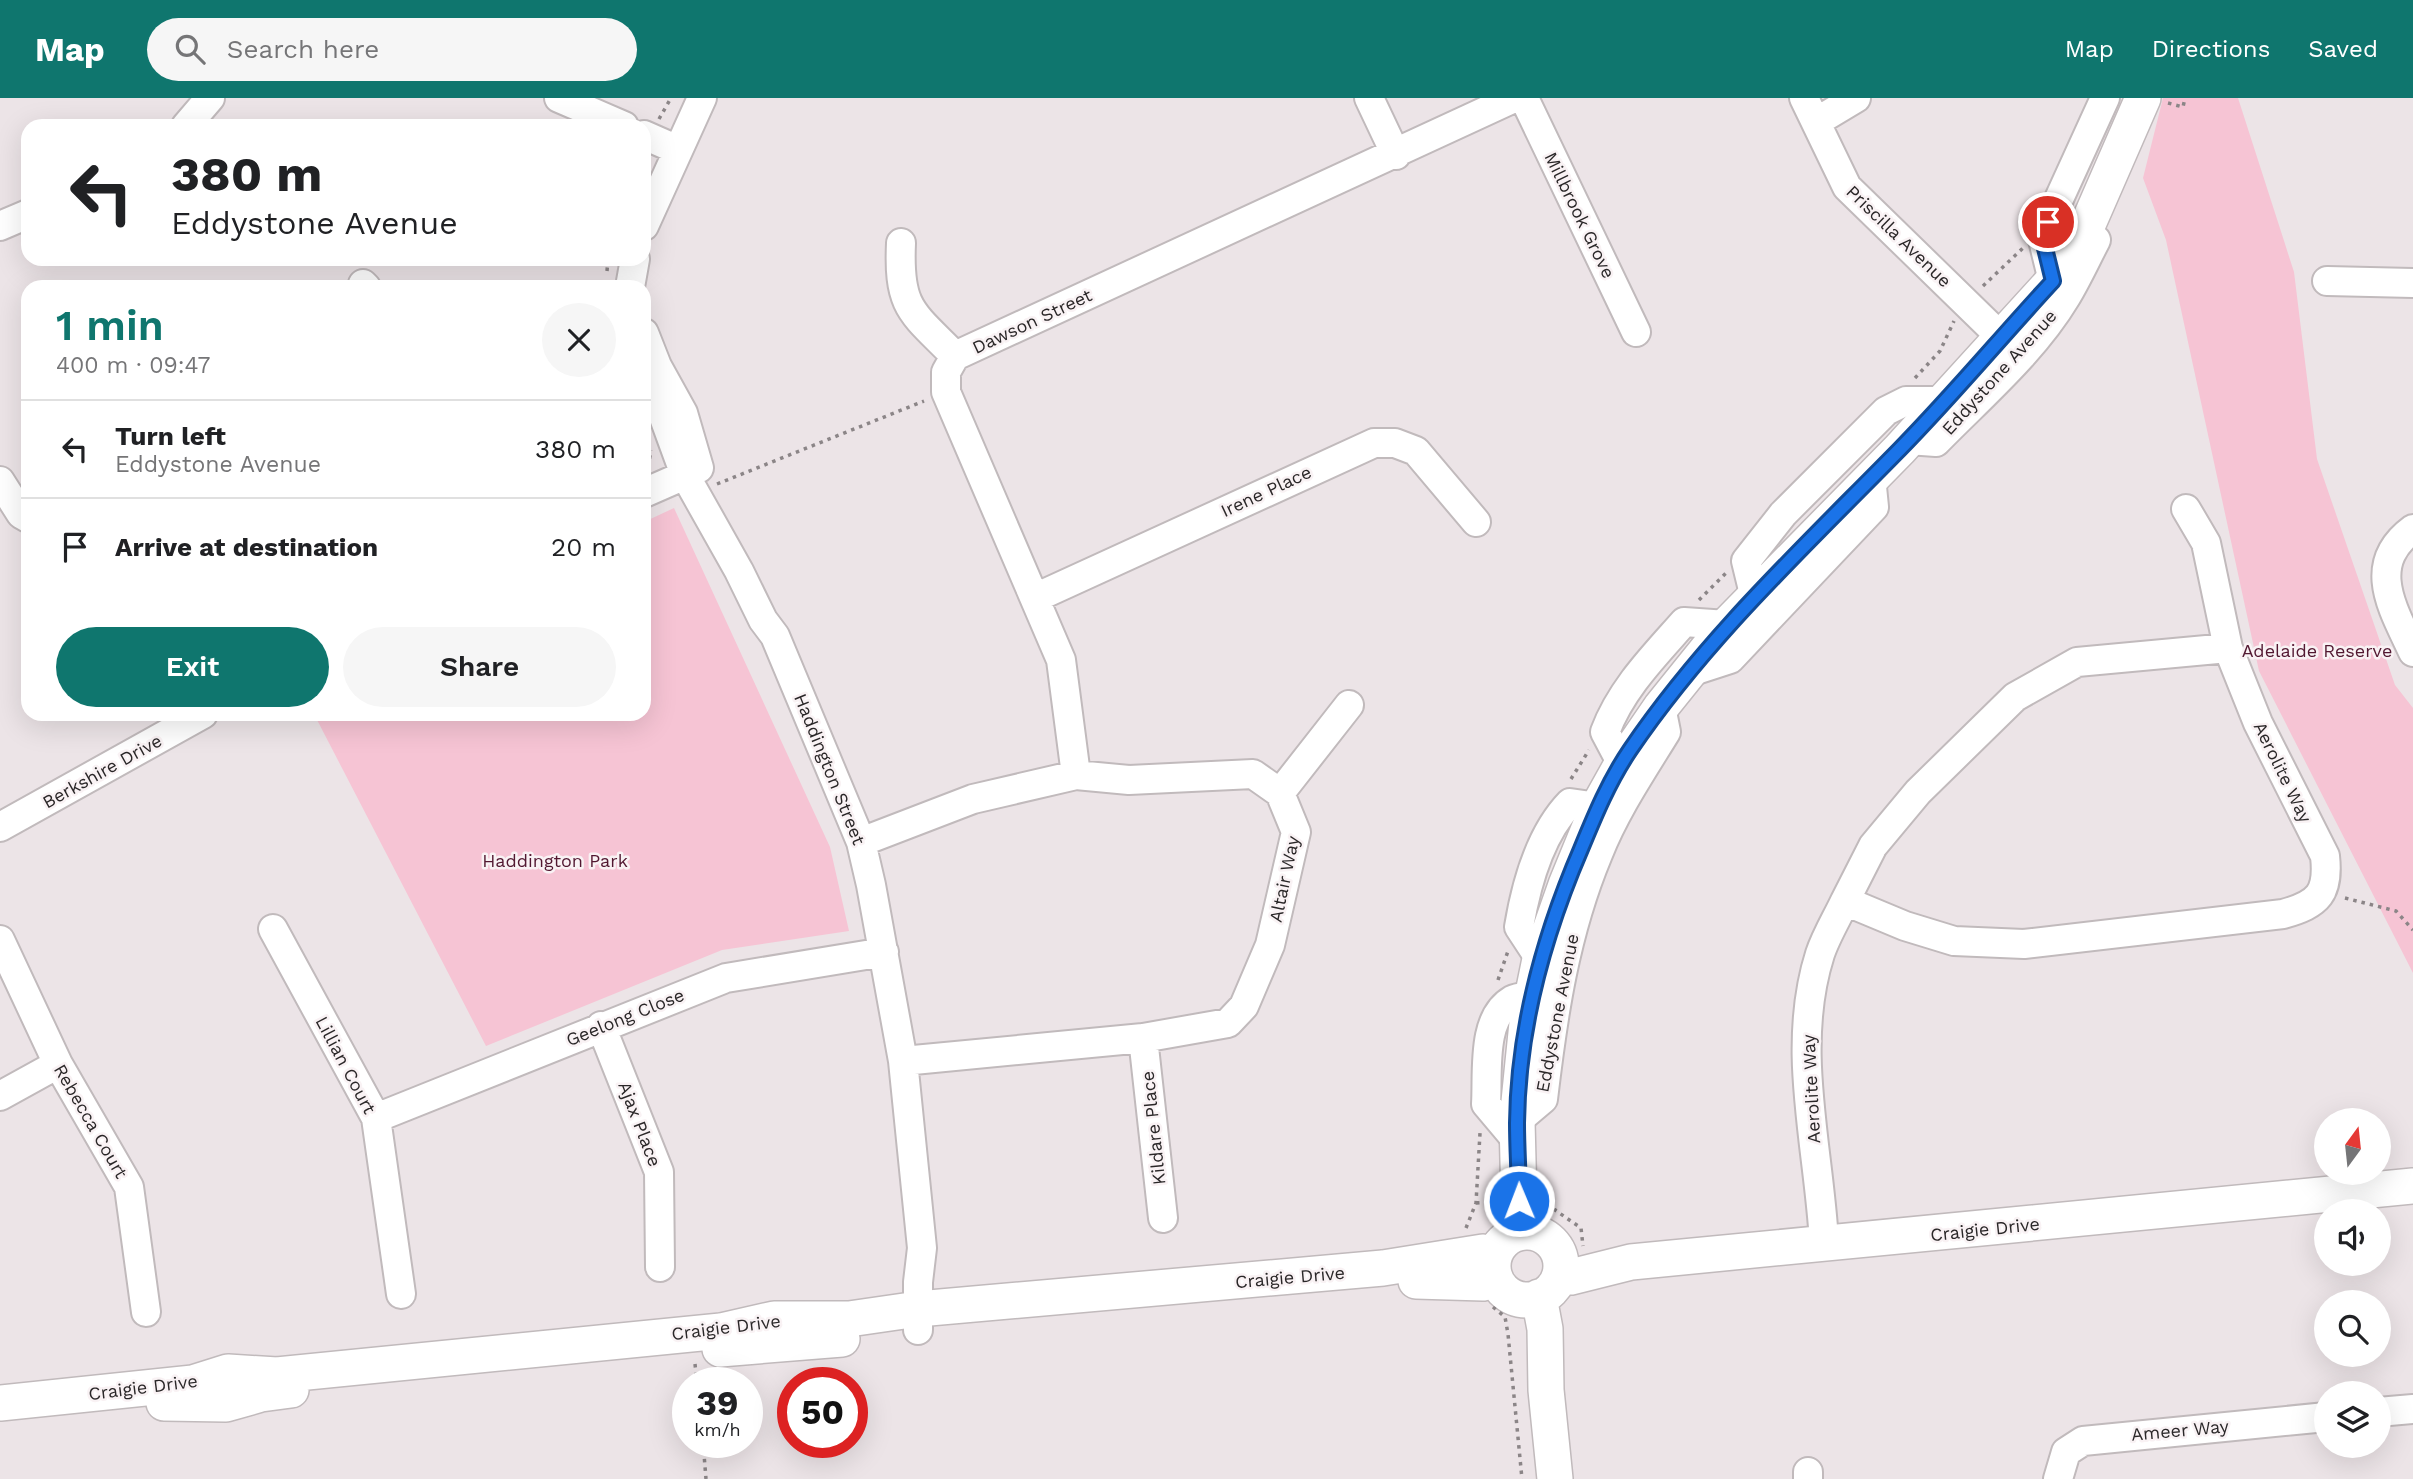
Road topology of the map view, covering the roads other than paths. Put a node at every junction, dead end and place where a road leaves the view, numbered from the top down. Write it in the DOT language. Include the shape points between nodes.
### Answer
graph roads {
  1 [pos="210,98"];
  2 [pos="559,98"];
  3 [pos="702,98"];
  4 [pos="1368,98"];
  5 [pos="1514,98"];
  6 [pos="1524,98"];
  7 [pos="1856,98"];
  8 [pos="2105,98"];
  9 [pos="2152,99"];
  10 [pos="1810,110"];
  11 [pos="192,119"];
  12 [pos="608,119"];
  13 [pos="651,138"];
  14 [pos="678,150"];
  15 [pos="1395,155"];
  16 [pos="2097,202"];
  17 [pos="651,210"];
  18 [pos="21,217"];
  19 [pos="0,226"];
  20 [pos="901,243"];
  21 [pos="2053,281"];
  22 [pos="2327,281"];
  23 [pos="2413,283"];
  24 [pos="1636,332"];
  25 [pos="2001,337"];
  26 [pos="651,351"];
  27 [pos="955,356"];
  28 [pos="651,382"];
  29 [pos="1942,401"];
  30 [pos="1908,440"];
  31 [pos="685,475"];
  32 [pos="1871,477"];
  33 [pos="0,481"];
  34 [pos="651,490"];
  35 [pos="2186,509"];
  36 [pos="21,514"];
  37 [pos="1476,522"];
  38 [pos="2413,529"];
  39 [pos="1035,597"];
  40 [pos="1755,598"];
  41 [pos="1727,625"];
  42 [pos="775,636"];
  43 [pos="2228,648"];
  44 [pos="2413,652"];
  45 [pos="1690,672"];
  46 [pos="1349,705"];
  47 [pos="1661,707"];
  48 [pos="190,721"];
  49 [pos="1622,764"];
  50 [pos="1076,775"];
  51 [pos="1280,793"];
  52 [pos="1598,807"];
  53 [pos="0,827"];
  54 [pos="862,842"];
  55 [pos="1845,901"];
  56 [pos="273,929"];
  57 [pos="0,940"];
  58 [pos="884,952"];
  59 [pos="1540,959"];
  60 [pos="1534,996"];
  61 [pos="601,1026"];
  62 [pos="1143,1038"];
  63 [pos="903,1061"];
  64 [pos="58,1064"];
  65 [pos="0,1096"];
  66 [pos="376,1118"];
  67 [pos="1518,1131"];
  68 [pos="2413,1170"];
  69 [pos="2413,1186"];
  70 [pos="1163,1218"];
  71 [pos="1823,1235"];
  72 [pos="1511,1264"];
  73 [pos="660,1266"];
  74 [pos="401,1294"];
  75 [pos="146,1312"];
  76 [pos="930,1319"];
  77 [pos="0,1403"];
  78 [pos="2413,1409"];
  79 [pos="2391,1411"];
  80 [pos="2314,1418"];
  81 [pos="0,1419"];
  82 [pos="1538,1479"];
  83 [pos="1555,1479"];
  84 [pos="2058,1479"];
  1 -- 11 [label="street"];
  2 -- 12 [label="street"];
  3 -- 14 [label="street"];
  4 -- 15 [label="street"];
  5 -- 15 [label="street, Dawson Street"];
  6 -- 24 [label="street, Millbrook Grove"];
  7 -- 10 [label="street, Priscilla Avenue"];
  8 -- 21 [label="street, Eddystone Avenue" via="2042,236"];
  9 -- 16 [label="main road, Eddystone Avenue"];
  10 -- 25 [label="street, Priscilla Avenue" via="1847,187"];
  13 -- 14 [label="street"];
  14 -- 17 [label="street"];
  15 -- 27 [label="street, Dawson Street"];
  16 -- 21 [label="main road, Eddystone Avenue" via="2085,231"];
  16 -- 30 [label="street, Eddystone Avenue" via="2104,226 2065,299 2037,337 1936,442"];
  18 -- 19 [label="street"];
  20 -- 27 [label="street" via="900,274 907,307"];
  21 -- 25 [label="main road, Eddystone Avenue"];
  22 -- 23 [label="street"];
  25 -- 29 [label="main road, Eddystone Avenue"];
  26 -- 42 [label="street" via="683,413 697,464 726,507 775,624"];
  27 -- 39 [label="street, Dawson Street" via="946,372 946,392"];
  28 -- 31 [label="street, Haddington Street"];
  29 -- 30 [label="main road, Eddystone Avenue"];
  29 -- 40 [label="street, Eddystone Avenue" via="1906,401 1886,411 1783,514 1746,561"];
  30 -- 32 [label="main road, Eddystone Avenue"];
  31 -- 34 [label="street"];
  31 -- 42 [label="street, Haddington Street"];
  32 -- 40 [label="main road, Eddystone Avenue"];
  32 -- 45 [label="street" via="1874,508 1730,659"];
  33 -- 36 [label="street"];
  35 -- 43 [label="street" via="2206,543"];
  37 -- 39 [label="street, Irene Place" via="1416,450 1374,443"];
  38 -- 44 [label="street" via="2392,553 2386,570 2386,590"];
  39 -- 50 [label="street" via="1061,660"];
  40 -- 41 [label="main road, Eddystone Avenue"];
  41 -- 45 [label="main road, Eddystone Avenue"];
  41 -- 49 [label="street" via="1685,622 1647,663 1613,709 1605,732"];
  42 -- 54 [label="street, Haddington Street"];
  43 -- 55 [label="street, Aerolite Way" via="2077,662 2015,697 1918,792 1873,846"];
  43 -- 55 [label="street, Aerolite Way" via="2234,671 2325,856 2328,878 2321,894 2305,908 2024,944 1954,941"];
  45 -- 47 [label="main road, Eddystone Avenue"];
  46 -- 51 [label="street"];
  47 -- 49 [label="main road, Eddystone Avenue"];
  47 -- 67 [label="street, Eddystone Avenue" via="1666,732 1598,853 1576,915 1558,985 1543,1099"];
  48 -- 53 [label="street, Berkshire Drive"];
  49 -- 52 [label="main road, Eddystone Avenue"];
  50 -- 51 [label="street" via="1129,780 1253,774"];
  50 -- 54 [label="street" via="973,799"];
  51 -- 62 [label="street, Altair Way" via="1296,832 1270,945 1244,1006 1228,1023"];
  52 -- 59 [label="main road, Eddystone Avenue"];
  52 -- 59 [label="street, Eddystone Avenue" via="1570,803 1557,816 1524,894 1520,927"];
  54 -- 58 [label="street, Haddington Street"];
  55 -- 71 [label="street, Aerolite Way" via="1821,953 1805,1051"];
  56 -- 66 [label="street, Lillian Court"];
  57 -- 64 [label="street, Rebecca Court"];
  58 -- 61 [label="street, Geelong Close" via="726,978"];
  58 -- 63 [label="street, Haddington Street"];
  59 -- 60 [label="main road, Eddystone Avenue"];
  60 -- 67 [label="main road, Eddystone Avenue" via="1527,1023"];
  60 -- 67 [label="street, Eddystone Avenue" via="1513,999 1495,1016 1486,1104"];
  61 -- 66 [label="street, Geelong Close"];
  61 -- 73 [label="street, Ajax Place" via="659,1172"];
  62 -- 63 [label="street, Altair Way"];
  62 -- 70 [label="street, Kildare Place"];
  63 -- 76 [label="street, Haddington Street"];
  64 -- 65 [label="street"];
  64 -- 75 [label="street, Rebecca Court" via="129,1187"];
  66 -- 74 [label="street, Lillian Court"];
  67 -- 72 [label="main road, Eddystone Avenue" via="1535,1200"];
  68 -- 71 [label="main road, Craigie Drive"];
  69 -- 71 [label="main road, Craigie Drive" via="1909,1237"];
  71 -- 72 [label="main road, Craigie Drive"];
  72 -- 76 [label="main road, Craigie Drive" via="1383,1268"];
  72 -- 82 [label="main road, Eddystone Avenue" via="1529,1367"];
  72 -- 83 [label="main road, Eddystone Avenue" via="1545,1329"];
  76 -- 77 [label="main road, Craigie Drive" via="774,1319 721,1331 277,1375 228,1373 193,1383"];
  76 -- 81 [label="main road, Craigie Drive" via="282,1391 226,1404 180,1401"];
  78 -- 79 [label="street"];
  80 -- 84 [label="street, Ameer Way" via="2083,1441 2066,1452"];
}
